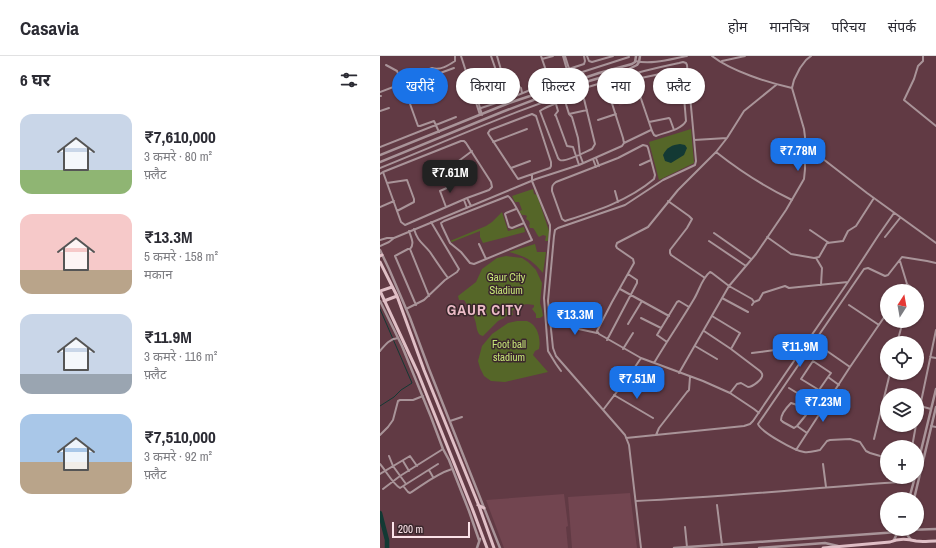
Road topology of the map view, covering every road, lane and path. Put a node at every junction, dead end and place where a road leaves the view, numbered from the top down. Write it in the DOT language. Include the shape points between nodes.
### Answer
graph roads {
  1 [pos="455,56"];
  2 [pos="461,56"];
  3 [pos="491,56"];
  4 [pos="497,56"];
  5 [pos="541,56"];
  6 [pos="553,56"];
  7 [pos="564,56"];
  8 [pos="584,56"];
  9 [pos="587,56"];
  10 [pos="611,56"];
  11 [pos="636,56"];
  12 [pos="640,56"];
  13 [pos="687,56"];
  14 [pos="712,56"];
  15 [pos="745,56"];
  16 [pos="811,56"];
  17 [pos="923,56"];
  18 [pos="603,57"];
  19 [pos="629,57"];
  20 [pos="542,59"];
  21 [pos="635,61"];
  22 [pos="721,61"];
  23 [pos="639,62"];
  24 [pos="686,63"];
  25 [pos="386,65"];
  26 [pos="627,65"];
  27 [pos="598,66"];
  28 [pos="574,67"];
  29 [pos="393,68"];
  30 [pos="441,68"];
  31 [pos="454,68"];
  32 [pos="465,68"];
  33 [pos="495,68"];
  34 [pos="545,68"];
  35 [pos="568,68"];
  36 [pos="571,68"];
  37 [pos="617,68"];
  38 [pos="631,68"];
  39 [pos="589,69"];
  40 [pos="645,71"];
  41 [pos="597,74"];
  42 [pos="597,78"];
  43 [pos="597,84"];
  44 [pos="776,85"];
  45 [pos="392,88"];
  46 [pos="792,88"];
  47 [pos="528,91"];
  48 [pos="380,92"];
  49 [pos="522,93"];
  50 [pos="478,104"];
  51 [pos="492,104"];
  52 [pos="556,104"];
  53 [pos="566,104"];
  54 [pos="585,104"];
  55 [pos="612,104"];
  56 [pos="389,108"];
  57 [pos="479,109"];
  58 [pos="587,110"];
  59 [pos="380,111"];
  60 [pos="569,114"];
  61 [pos="616,114"];
  62 [pos="481,115"];
  63 [pos="456,117"];
  64 [pos="598,120"];
  65 [pos="649,122"];
  66 [pos="436,125"];
  67 [pos="936,126"];
  68 [pos="528,129"];
  69 [pos="651,130"];
  70 [pos="674,130"];
  71 [pos="439,132"];
  72 [pos="727,138"];
  73 [pos="694,140"];
  74 [pos="493,142"];
  75 [pos="624,143"];
  76 [pos="805,145"];
  77 [pos="380,146"];
  78 [pos="472,151"];
  79 [pos="716,152"];
  80 [pos="380,155"];
  81 [pos="580,155"];
  82 [pos="576,157"];
  83 [pos="594,158"];
  84 [pos="651,160"];
  85 [pos="530,161"];
  86 [pos="380,163"];
  87 [pos="583,163"];
  88 [pos="579,165"];
  89 [pos="640,165"];
  90 [pos="695,165"];
  91 [pos="597,166"];
  92 [pos="381,167"];
  93 [pos="510,168"];
  94 [pos="697,171"];
  95 [pos="461,172"];
  96 [pos="381,173"];
  97 [pos="533,174"];
  98 [pos="536,179"];
  99 [pos="532,181"];
  100 [pos="458,182"];
  101 [pos="387,183"];
  102 [pos="614,191"];
  103 [pos="467,198"];
  104 [pos="874,198"];
  105 [pos="464,200"];
  106 [pos="792,200"];
  107 [pos="394,201"];
  108 [pos="668,201"];
  109 [pos="618,202"];
  110 [pos="473,206"];
  111 [pos="380,207"];
  112 [pos="446,207"];
  113 [pos="467,208"];
  114 [pos="476,209"];
  115 [pos="516,209"];
  116 [pos="397,211"];
  117 [pos="894,213"];
  118 [pos="900,218"];
  119 [pos="431,222"];
  120 [pos="524,223"];
  121 [pos="414,229"];
  122 [pos="810,230"];
  123 [pos="409,231"];
  124 [pos="714,233"];
  125 [pos="767,237"];
  126 [pos="885,237"];
  127 [pos="394,238"];
  128 [pos="380,240"];
  129 [pos="418,240"];
  130 [pos="709,241"];
  131 [pos="413,242"];
  132 [pos="829,243"];
  133 [pos="936,243"];
  134 [pos="479,244"];
  135 [pos="380,246"];
  136 [pos="410,249"];
  137 [pos="380,250"];
  138 [pos="381,255"];
  139 [pos="816,258"];
  140 [pos="486,259"];
  141 [pos="751,260"];
  142 [pos="900,260"];
  143 [pos="380,262"];
  144 [pos="936,263"];
  145 [pos="746,266"];
  146 [pos="628,274"];
  147 [pos="448,278"];
  148 [pos="705,278"];
  149 [pos="848,282"];
  150 [pos="907,284"];
  151 [pos="821,285"];
  152 [pos="729,286"];
  153 [pos="392,287"];
  154 [pos="620,289"];
  155 [pos="380,291"];
  156 [pos="631,295"];
  157 [pos="397,296"];
  158 [pos="429,296"];
  159 [pos="722,298"];
  160 [pos="380,301"];
  161 [pos="384,301"];
  162 [pos="642,301"];
  163 [pos="754,302"];
  164 [pos="416,305"];
  165 [pos="752,305"];
  166 [pos="849,305"];
  167 [pos="689,307"];
  168 [pos="406,308"];
  169 [pos="748,312"];
  170 [pos="669,316"];
  171 [pos="712,316"];
  172 [pos="641,318"];
  173 [pos="556,322"];
  174 [pos="628,324"];
  175 [pos="879,325"];
  176 [pos="661,328"];
  177 [pos="936,330"];
  178 [pos="704,331"];
  179 [pos="598,333"];
  180 [pos="633,333"];
  181 [pos="398,338"];
  182 [pos="607,340"];
  183 [pos="667,342"];
  184 [pos="814,342"];
  185 [pos="695,346"];
  186 [pos="804,346"];
  187 [pos="623,349"];
  188 [pos="731,349"];
  189 [pos="380,352"];
  190 [pos="752,353"];
  191 [pos="930,357"];
  192 [pos="641,358"];
  193 [pos="936,358"];
  194 [pos="716,359"];
  195 [pos="654,363"];
  196 [pos="850,367"];
  197 [pos="561,371"];
  198 [pos="679,373"];
  199 [pos="416,374"];
  200 [pos="690,377"];
  201 [pos="828,377"];
  202 [pos="418,380"];
  203 [pos="888,380"];
  204 [pos="839,385"];
  205 [pos="789,388"];
  206 [pos="924,388"];
  207 [pos="936,389"];
  208 [pos="730,393"];
  209 [pos="614,395"];
  210 [pos="423,396"];
  211 [pos="442,401"];
  212 [pos="437,402"];
  213 [pos="936,406"];
  214 [pos="924,407"];
  215 [pos="823,409"];
  216 [pos="931,409"];
  217 [pos="603,410"];
  218 [pos="759,413"];
  219 [pos="462,416"];
  220 [pos="654,418"];
  221 [pos="450,421"];
  222 [pos="797,426"];
  223 [pos="931,426"];
  224 [pos="936,428"];
  225 [pos="807,433"];
  226 [pos="380,435"];
  227 [pos="656,435"];
  228 [pos="626,438"];
  229 [pos="874,439"];
  230 [pos="923,440"];
  231 [pos="443,449"];
  232 [pos="796,450"];
  233 [pos="389,456"];
  234 [pos="880,456"];
  235 [pos="924,456"];
  236 [pos="403,461"];
  237 [pos="380,464"];
  238 [pos="438,464"];
  239 [pos="823,464"];
  240 [pos="393,466"];
  241 [pos="417,466"];
  242 [pos="452,469"];
  243 [pos="429,470"];
  244 [pos="386,471"];
  245 [pos="409,471"];
  246 [pos="380,474"];
  247 [pos="400,476"];
  248 [pos="433,477"];
  249 [pos="393,481"];
  250 [pos="880,483"];
  251 [pos="405,485"];
  252 [pos="826,487"];
  253 [pos="383,489"];
  254 [pos="636,501"];
  255 [pos="478,505"];
  256 [pos="717,505"];
  257 [pos="484,508"];
  258 [pos="685,527"];
  259 [pos="924,529"];
  260 [pos="936,529"];
  261 [pos="880,532"];
  262 [pos="483,536"];
  263 [pos="896,536"];
  264 [pos="908,536"];
  265 [pos="479,540"];
  266 [pos="894,540"];
  267 [pos="911,540"];
  268 [pos="936,541"];
  269 [pos="722,544"];
  270 [pos="840,546"];
  271 [pos="687,547"];
  272 [pos="477,548"];
  273 [pos="487,548"];
  274 [pos="494,548"];
  275 [pos="500,548"];
  276 [pos="640,548"];
  277 [pos="674,548"];
  278 [pos="759,548"];
  279 [pos="823,548"];
  280 [pos="833,548"];
  1 -- 30 [label="street" via="454,62"];
  2 -- 32 [label="street"];
  3 -- 33 [label="street"];
  4 -- 49 [label="street" via="506,87 518,85"];
  5 -- 20 [label="street"];
  6 -- 20 [label="street"];
  7 -- 35 [label="street"];
  8 -- 28 [label="street" via="584,64"];
  9 -- 18 [label="street" via="590,62"];
  10 -- 18 [label="street"];
  11 -- 21 [label="street"];
  12 -- 23 [label="street"];
  13 -- 23 [label="street" via="656,62"];
  13 -- 24 [label="street"];
  14 -- 22 [label="street"];
  15 -- 22 [label="street"];
  16 -- 46 [label="street" via="800,68"];
  17 -- 67 [label="street" via="904,100"];
  19 -- 27 [label="street"];
  20 -- 34 [label="street"];
  21 -- 23 [label="street"];
  21 -- 26 [label="street"];
  22 -- 44 [label="street"];
  23 -- 38 [label="street"];
  24 -- 40 [label="street"];
  24 -- 73 [label="street"];
  25 -- 29 [label="street"];
  26 -- 37 [label="street"];
  27 -- 39 [label="street"];
  28 -- 36 [label="street"];
  31 -- 66 [label="street" via="406,86 405,90 418,126 434,121"];
  41 -- 62 [label="street"];
  42 -- 86 [label="street" via="502,112"];
  43 -- 92 [label="street" via="553,99"];
  44 -- 46 [label="street"];
  44 -- 72 [label="street" via="744,111"];
  45 -- 48 [label="street"];
  46 -- 76 [label="street" via="804,129"];
  47 -- 49 [label="street"];
  50 -- 57 [label="street"];
  51 -- 57 [label="street"];
  52 -- 82 [label="street" via="558,111 555,115 567,146 573,147"];
  52 -- 82 [label="street" via="540,111 559,160"];
  53 -- 60 [label="street"];
  54 -- 58 [label="street"];
  55 -- 61 [label="street"];
  56 -- 59 [label="street"];
  57 -- 62 [label="street"];
  58 -- 60 [label="street"];
  58 -- 81 [label="street" via="595,144 592,149"];
  60 -- 81 [label="street" via="578,138"];
  61 -- 64 [label="street"];
  61 -- 75 [label="street"];
  62 -- 71 [label="street"];
  63 -- 66 [label="street"];
  65 -- 69 [label="street"];
  65 -- 70 [label="street" via="669,118"];
  65 -- 70 [label="street" via="636,81 678,70 682,73 686,121"];
  66 -- 71 [label="street"];
  66 -- 77 [label="street"];
  68 -- 74 [label="street"];
  69 -- 70 [label="street" via="656,136"];
  69 -- 75 [label="street"];
  71 -- 80 [label="street"];
  72 -- 73 [label="street"];
  72 -- 79 [label="street"];
  73 -- 90 [label="street"];
  74 -- 93 [label="street"];
  74 -- 97 [label="street" via="488,133 490,130 535,115 552,164 550,168"];
  75 -- 83 [label="street"];
  76 -- 104 [label="street"];
  76 -- 106 [label="street" via="804,179"];
  78 -- 95 [label="street" via="456,163"];
  78 -- 96 [label="street" via="464,141"];
  78 -- 103 [label="street" via="492,187"];
  79 -- 94 [label="street"];
  79 -- 106 [label="street" via="735,167"];
  81 -- 82 [label="street"];
  81 -- 87 [label="street"];
  82 -- 88 [label="street"];
  83 -- 87 [label="street"];
  83 -- 91 [label="street"];
  84 -- 89 [label="street"];
  84 -- 91 [label="street" via="648,147 643,145"];
  84 -- 109 [label="street" via="654,179"];
  85 -- 93 [label="street"];
  86 -- 92 [label="street"];
  87 -- 88 [label="street"];
  88 -- 98 [label="street"];
  90 -- 94 [label="street"];
  90 -- 217 [label="street" via="663,180 625,205 562,226 554,232 548,301 553,348 556,356"];
  91 -- 109 [label="street" via="556,182 552,186 562,219 565,221"];
  93 -- 97 [label="street" via="518,179"];
  94 -- 108 [label="street"];
  96 -- 101 [label="street"];
  97 -- 98 [label="street"];
  97 -- 99 [label="street"];
  98 -- 99 [label="street"];
  99 -- 110 [label="street"];
  99 -- 197 [label="street" via="550,225 544,298 548,351"];
  100 -- 112 [label="street" via="440,191"];
  101 -- 107 [label="street"];
  101 -- 116 [label="street" via="408,180 414,202"];
  102 -- 109 [label="street"];
  103 -- 105 [label="street"];
  103 -- 110 [label="street"];
  104 -- 117 [label="street"];
  104 -- 132 [label="street" via="843,241"];
  105 -- 112 [label="street"];
  105 -- 113 [label="street"];
  106 -- 125 [label="street"];
  107 -- 111 [label="street"];
  107 -- 116 [label="street"];
  108 -- 146 [label="street" via="648,227 617,243 617,248 634,261"];
  108 -- 148 [label="street" via="692,219 670,253"];
  110 -- 113 [label="street"];
  110 -- 114 [label="street"];
  112 -- 116 [label="street" via="406,225 401,222"];
  113 -- 119 [label="street"];
  114 -- 115 [label="street" via="509,196"];
  114 -- 140 [label="street" via="444,221 442,226 450,244 470,263"];
  115 -- 120 [label="street"];
  115 -- 120 [label="street" via="505,214 509,227"];
  117 -- 118 [label="street"];
  117 -- 149 [label="street"];
  118 -- 126 [label="street"];
  118 -- 133 [label="street"];
  119 -- 121 [label="street"];
  119 -- 147 [label="street" via="458,268 457,272"];
  120 -- 140 [label="street" via="531,241"];
  121 -- 123 [label="street"];
  121 -- 129 [label="street"];
  122 -- 132 [label="street"];
  123 -- 127 [label="street"];
  123 -- 131 [label="street"];
  124 -- 141 [label="street"];
  125 -- 139 [label="street" via="791,254"];
  125 -- 141 [label="street"];
  127 -- 128 [label="street"];
  127 -- 135 [label="street"];
  129 -- 131 [label="street"];
  129 -- 147 [label="street"];
  130 -- 145 [label="street"];
  131 -- 136 [label="street"];
  132 -- 139 [label="street"];
  134 -- 140 [label="street"];
  136 -- 158 [label="street"];
  136 -- 164 [label="street" via="395,256"];
  137 -- 138 [label="street"];
  138 -- 168 [label="street"];
  139 -- 151 [label="street" via="822,268"];
  141 -- 145 [label="street"];
  142 -- 144 [label="street" via="902,257"];
  142 -- 150 [label="street"];
  142 -- 184 [label="street" via="886,275 868,268 864,269"];
  143 -- 153 [label="main road"];
  145 -- 152 [label="street"];
  146 -- 154 [label="street"];
  146 -- 156 [label="street" via="638,282"];
  147 -- 158 [label="street"];
  148 -- 152 [label="street" via="710,272"];
  148 -- 167 [label="street"];
  149 -- 151 [label="street"];
  149 -- 186 [label="street"];
  151 -- 163 [label="street" via="789,288 785,286 766,292"];
  152 -- 159 [label="street"];
  152 -- 163 [label="street"];
  153 -- 155 [label="main road"];
  153 -- 157 [label="main road"];
  154 -- 156 [label="street"];
  154 -- 179 [label="street"];
  155 -- 161 [label="main road"];
  156 -- 162 [label="street"];
  156 -- 182 [label="street"];
  157 -- 161 [label="main road"];
  157 -- 212 [label="main road"];
  158 -- 164 [label="street"];
  159 -- 169 [label="street"];
  159 -- 171 [label="street"];
  160 -- 181 [label="street"];
  161 -- 199 [label="main road"];
  162 -- 170 [label="street"];
  162 -- 174 [label="street"];
  163 -- 165 [label="street"];
  164 -- 168 [label="street"];
  166 -- 175 [label="street"];
  167 -- 170 [label="street" via="678,301"];
  167 -- 183 [label="street"];
  168 -- 211 [label="street"];
  170 -- 176 [label="street"];
  171 -- 178 [label="street"];
  171 -- 188 [label="street" via="740,333"];
  172 -- 176 [label="street"];
  173 -- 179 [label="street"];
  175 -- 196 [label="street"];
  176 -- 183 [label="street" via="657,335"];
  177 -- 191 [label="street"];
  178 -- 185 [label="street"];
  178 -- 188 [label="street"];
  179 -- 182 [label="street"];
  180 -- 187 [label="street"];
  181 -- 189 [label="street" via="389,341"];
  181 -- 199 [label="street"];
  182 -- 187 [label="street"];
  183 -- 195 [label="street"];
  184 -- 196 [label="street"];
  184 -- 232 [label="street" via="758,424 770,435"];
  185 -- 194 [label="street"];
  185 -- 198 [label="street"];
  186 -- 190 [label="street"];
  186 -- 218 [label="street"];
  187 -- 192 [label="street"];
  188 -- 208 [label="street" via="760,371 762,376 750,388 741,383"];
  191 -- 193 [label="street"];
  191 -- 206 [label="street"];
  192 -- 195 [label="street"];
  192 -- 209 [label="street"];
  195 -- 198 [label="street"];
  196 -- 204 [label="street"];
  198 -- 200 [label="street"];
  199 -- 202 [label="main road"];
  200 -- 208 [label="street"];
  200 -- 227 [label="street" via="689,390"];
  201 -- 201 [label="street" via="831,373 813,361 801,379 819,390"];
  201 -- 204 [label="street"];
  202 -- 210 [label="street"];
  202 -- 262 [label="main road"];
  203 -- 229 [label="street"];
  204 -- 215 [label="street"];
  205 -- 215 [label="street"];
  207 -- 216 [label="street"];
  208 -- 218 [label="street"];
  209 -- 217 [label="street"];
  209 -- 220 [label="street"];
  210 -- 226 [label="street" via="398,401 393,420"];
  210 -- 231 [label="street"];
  211 -- 212 [label="main road"];
  211 -- 221 [label="street"];
  212 -- 255 [label="main road"];
  213 -- 223 [label="street"];
  214 -- 216 [label="street"];
  215 -- 225 [label="street"];
  216 -- 230 [label="street"];
  217 -- 228 [label="street"];
  218 -- 227 [label="street" via="750,424 744,426"];
  219 -- 221 [label="street"];
  221 -- 257 [label="street"];
  222 -- 222 [label="street" via="806,412 791,403 781,420 791,427"];
  222 -- 225 [label="street"];
  223 -- 224 [label="street"];
  223 -- 235 [label="street"];
  225 -- 232 [label="street"];
  227 -- 228 [label="street"];
  228 -- 254 [label="street"];
  231 -- 241 [label="street"];
  231 -- 242 [label="street"];
  232 -- 234 [label="street" via="820,450 827,441 850,439 858,440 866,451"];
  233 -- 240 [label="street"];
  236 -- 240 [label="street"];
  236 -- 241 [label="street" via="411,456"];
  236 -- 245 [label="street"];
  237 -- 244 [label="street"];
  238 -- 243 [label="street"];
  239 -- 252 [label="street"];
  240 -- 244 [label="street"];
  240 -- 247 [label="street"];
  241 -- 245 [label="street"];
  242 -- 248 [label="street"];
  242 -- 265 [label="street"];
  243 -- 248 [label="street"];
  243 -- 251 [label="street"];
  244 -- 246 [label="street"];
  244 -- 249 [label="street"];
  245 -- 247 [label="street"];
  247 -- 249 [label="street"];
  247 -- 251 [label="street"];
  248 -- 251 [label="street" via="410,493"];
  249 -- 251 [label="street" via="398,488"];
  249 -- 253 [label="street"];
  250 -- 252 [label="street"];
  252 -- 254 [label="street"];
  254 -- 276 [label="street"];
  255 -- 257 [label="main road"];
  255 -- 274 [label="main road"];
  256 -- 269 [label="street"];
  257 -- 275 [label="street"];
  258 -- 271 [label="street"];
  259 -- 260 [label="street"];
  261 -- 269 [label="street"];
  262 -- 265 [label="street"];
  262 -- 273 [label="main road"];
  263 -- 266 [label="street"];
  264 -- 267 [label="street"];
  265 -- 272 [label="street"];
  266 -- 267 [label="main road"];
  266 -- 270 [label="main road"];
  267 -- 268 [label="main road"];
  269 -- 271 [label="street"];
  270 -- 278 [label="street" via="825,543"];
  270 -- 280 [label="main road"];
  271 -- 277 [label="street"];
  279 -- 280 [label="main road"];
}
